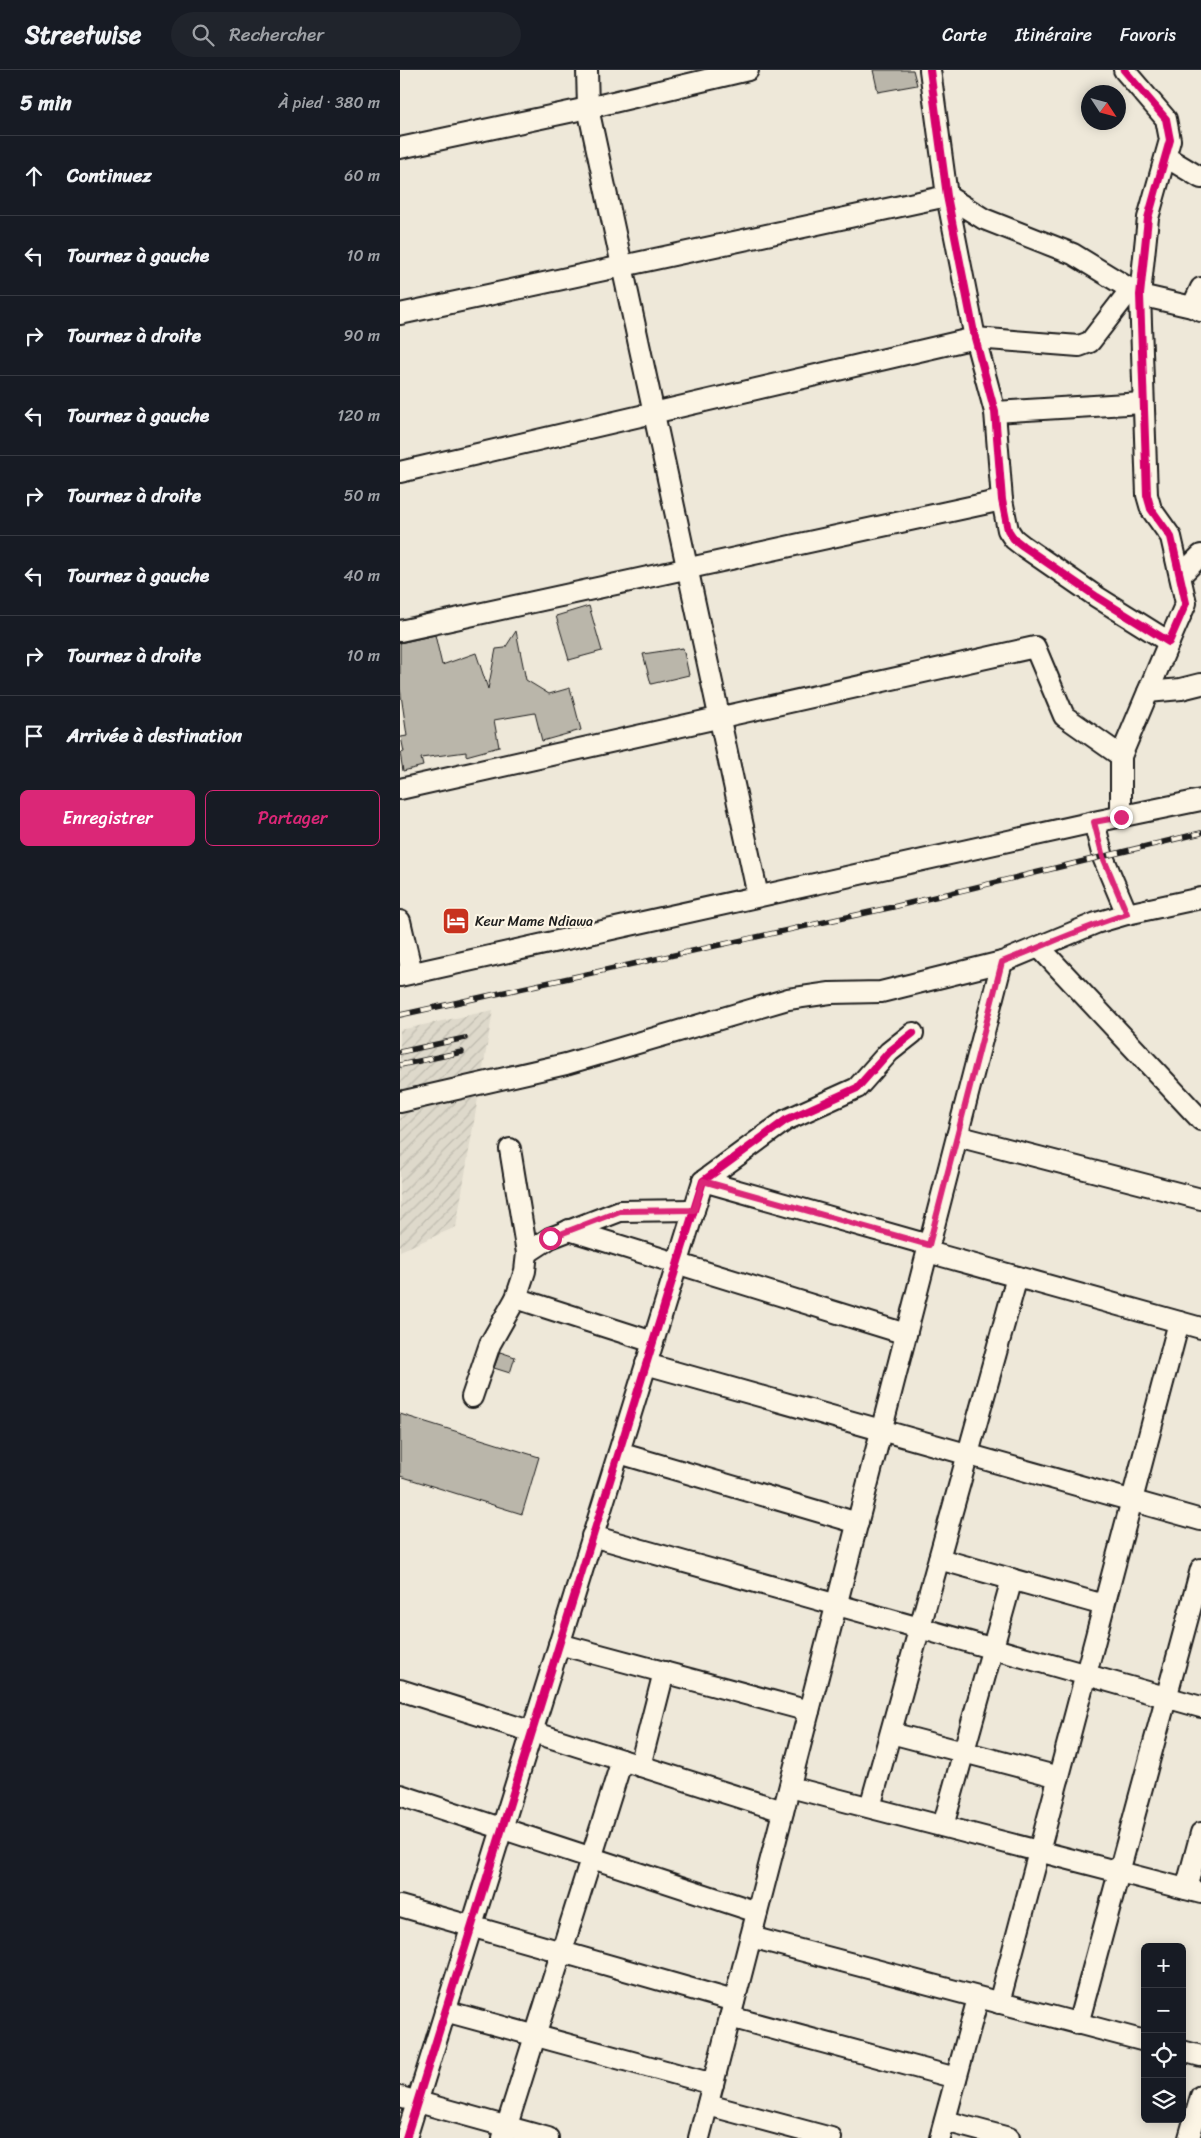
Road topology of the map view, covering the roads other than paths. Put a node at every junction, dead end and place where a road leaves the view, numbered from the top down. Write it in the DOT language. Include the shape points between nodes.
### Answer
graph roads {
  1 [pos="587,70"];
  2 [pos="748,70"];
  3 [pos="930,70"];
  4 [pos="1124,70"];
  5 [pos="588,108"];
  6 [pos="400,148"];
  7 [pos="1166,157"];
  8 [pos="1197,169"];
  9 [pos="947,196"];
  10 [pos="622,266"];
  11 [pos="1201,288"];
  12 [pos="1136,292"];
  13 [pos="1197,309"];
  14 [pos="400,314"];
  15 [pos="975,338"];
  16 [pos="1143,403"];
  17 [pos="995,412"];
  18 [pos="654,413"];
  19 [pos="400,472"];
  20 [pos="1002,500"];
  21 [pos="1201,555"];
  22 [pos="688,568"];
  23 [pos="1181,575"];
  24 [pos="1193,606"];
  25 [pos="400,632"];
  26 [pos="1169,642"];
  27 [pos="1201,684"];
  28 [pos="1148,692"];
  29 [pos="720,718"];
  30 [pos="1121,756"];
  31 [pos="400,789"];
  32 [pos="1201,800"];
  33 [pos="1121,817"];
  34 [pos="1094,822"];
  35 [pos="758,896"];
  36 [pos="1201,898"];
  37 [pos="1127,914"];
  38 [pos="400,920"];
  39 [pos="1040,948"];
  40 [pos="1002,962"];
  41 [pos="406,974"];
  42 [pos="913,1033"];
  43 [pos="400,1102"];
  44 [pos="1201,1120"];
  45 [pos="958,1136"];
  46 [pos="510,1149"];
  47 [pos="703,1181"];
  48 [pos="1201,1199"];
  49 [pos="694,1210"];
  50 [pos="569,1230"];
  51 [pos="928,1248"];
  52 [pos="526,1253"];
  53 [pos="678,1263"];
  54 [pos="1017,1276"];
  55 [pos="516,1298"];
  56 [pos="1179,1322"];
  57 [pos="1201,1328"];
  58 [pos="906,1334"];
  59 [pos="653,1342"];
  60 [pos="646,1364"];
  61 [pos="472,1397"];
  62 [pos="882,1430"];
  63 [pos="619,1453"];
  64 [pos="968,1454"];
  65 [pos="1132,1500"];
  66 [pos="1201,1520"];
  67 [pos="858,1523"];
  68 [pos="592,1536"];
  69 [pos="939,1559"];
  70 [pos="1201,1569"];
  71 [pos="1012,1579"];
  72 [pos="1104,1604"];
  73 [pos="836,1605"];
  74 [pos="920,1628"];
  75 [pos="559,1644"];
  76 [pos="992,1649"];
  77 [pos="664,1672"];
  78 [pos="1086,1675"];
  79 [pos="400,1690"];
  80 [pos="1166,1697"];
  81 [pos="1201,1707"];
  82 [pos="809,1711"];
  83 [pos="532,1731"];
  84 [pos="891,1733"];
  85 [pos="964,1752"];
  86 [pos="631,1763"];
  87 [pos="1059,1776"];
  88 [pos="790,1787"];
  89 [pos="400,1795"];
  90 [pos="870,1808"];
  91 [pos="783,1811"];
  92 [pos="943,1826"];
  93 [pos="502,1829"];
  94 [pos="1201,1833"];
  95 [pos="1039,1851"];
  96 [pos="591,1858"];
  97 [pos="1119,1872"];
  98 [pos="1193,1891"];
  99 [pos="400,1906"];
  100 [pos="757,1912"];
  101 [pos="471,1926"];
  102 [pos="751,1937"];
  103 [pos="562,1952"];
  104 [pos="978,1998"];
  105 [pos="999,2003"];
  106 [pos="732,2009"];
  107 [pos="445,2011"];
  108 [pos="1078,2024"];
  109 [pos="535,2036"];
  110 [pos="1141,2040"];
  111 [pos="1186,2052"];
  112 [pos="1201,2056"];
  113 [pos="956,2078"];
  114 [pos="713,2084"];
  115 [pos="1201,2096"];
  116 [pos="408,2100"];
  117 [pos="708,2105"];
  118 [pos="942,2129"];
  119 [pos="504,2132"];
  120 [pos="406,2138"];
  121 [pos="548,2138"];
  122 [pos="699,2138"];
  123 [pos="831,2138"];
  124 [pos="1009,2138"];
  125 [pos="1190,2138"];
  1 -- 5 [label="street"];
  2 -- 5 [label="street"];
  3 -- 9 [label="street"];
  4 -- 7 [label="street" via="1166,119 1170,140"];
  5 -- 6 [label="street"];
  5 -- 10 [label="street"];
  7 -- 8 [label="street"];
  7 -- 12 [label="street" via="1148,218"];
  9 -- 10 [label="street"];
  9 -- 12 [label="street" via="984,219 1072,254"];
  9 -- 15 [label="street"];
  10 -- 14 [label="street"];
  10 -- 18 [label="street"];
  11 -- 13 [label="street"];
  12 -- 13 [label="street"];
  12 -- 15 [label="street" via="1090,342 1079,346"];
  12 -- 16 [label="street"];
  15 -- 17 [label="street"];
  15 -- 18 [label="street"];
  16 -- 17 [label="street"];
  16 -- 23 [label="street" via="1147,495 1151,508 1171,538"];
  17 -- 20 [label="street"];
  18 -- 19 [label="street"];
  18 -- 22 [label="street"];
  20 -- 22 [label="street"];
  20 -- 26 [label="street" via="1008,530 1014,539"];
  21 -- 23 [label="street"];
  22 -- 25 [label="street"];
  22 -- 29 [label="street"];
  23 -- 24 [label="street"];
  24 -- 26 [label="street"];
  26 -- 28 [label="street"];
  27 -- 28 [label="street"];
  28 -- 30 [label="street"];
  29 -- 30 [label="street" via="1036,647 1064,716"];
  29 -- 31 [label="street"];
  29 -- 35 [label="street"];
  30 -- 33 [label="street"];
  32 -- 33 [label="street"];
  33 -- 34 [label="street"];
  34 -- 35 [label="street"];
  34 -- 37 [label="street" via="1103,857"];
  35 -- 41 [label="street"];
  36 -- 37 [label="street"];
  37 -- 39 [label="street" via="1077,930"];
  38 -- 41 [label="street"];
  39 -- 40 [label="street"];
  39 -- 44 [label="street"];
  40 -- 43 [label="street" via="881,992 788,998 566,1064"];
  40 -- 45 [label="street"];
  42 -- 47 [label="street" via="889,1052 857,1088 786,1120"];
  45 -- 48 [label="street"];
  45 -- 51 [label="street"];
  46 -- 52 [label="street"];
  47 -- 49 [label="street"];
  47 -- 51 [label="street"];
  49 -- 50 [label="street" via="620,1211"];
  49 -- 53 [label="street"];
  50 -- 52 [label="street"];
  50 -- 53 [label="street"];
  51 -- 54 [label="street"];
  51 -- 58 [label="street"];
  52 -- 55 [label="street" via="525,1271"];
  53 -- 58 [label="street"];
  53 -- 59 [label="street"];
  54 -- 56 [label="street"];
  54 -- 64 [label="street"];
  55 -- 59 [label="street"];
  55 -- 61 [label="street" via="490,1344"];
  56 -- 57 [label="street"];
  56 -- 65 [label="street"];
  58 -- 62 [label="street"];
  59 -- 60 [label="street"];
  60 -- 62 [label="street"];
  60 -- 63 [label="street"];
  62 -- 64 [label="street"];
  62 -- 67 [label="street"];
  63 -- 67 [label="street"];
  63 -- 68 [label="street"];
  64 -- 65 [label="street"];
  64 -- 69 [label="street"];
  65 -- 66 [label="street"];
  65 -- 72 [label="street"];
  67 -- 73 [label="street"];
  68 -- 73 [label="street"];
  68 -- 75 [label="street"];
  69 -- 71 [label="street"];
  69 -- 74 [label="street"];
  70 -- 80 [label="street"];
  71 -- 72 [label="street"];
  71 -- 76 [label="street"];
  72 -- 78 [label="street"];
  73 -- 74 [label="street"];
  73 -- 82 [label="street"];
  74 -- 76 [label="street"];
  74 -- 84 [label="street"];
  75 -- 77 [label="street"];
  75 -- 83 [label="street"];
  76 -- 78 [label="street"];
  76 -- 85 [label="street"];
  77 -- 82 [label="street"];
  77 -- 86 [label="street"];
  78 -- 80 [label="street"];
  78 -- 87 [label="street"];
  79 -- 83 [label="street"];
  80 -- 81 [label="street"];
  80 -- 97 [label="street"];
  82 -- 88 [label="street"];
  83 -- 86 [label="street"];
  83 -- 93 [label="street"];
  84 -- 85 [label="street"];
  84 -- 90 [label="street"];
  85 -- 87 [label="street"];
  85 -- 92 [label="street"];
  86 -- 91 [label="street"];
  86 -- 96 [label="street"];
  87 -- 95 [label="street"];
  88 -- 90 [label="street"];
  88 -- 91 [label="street"];
  89 -- 93 [label="street"];
  90 -- 92 [label="street"];
  91 -- 100 [label="street"];
  92 -- 95 [label="street"];
  93 -- 96 [label="street"];
  93 -- 101 [label="street"];
  94 -- 98 [label="street"];
  95 -- 97 [label="street"];
  95 -- 105 [label="street"];
  96 -- 100 [label="street"];
  96 -- 103 [label="street"];
  97 -- 98 [label="street"];
  97 -- 108 [label="street"];
  99 -- 101 [label="street"];
  100 -- 102 [label="street"];
  101 -- 103 [label="street"];
  101 -- 107 [label="street"];
  102 -- 104 [label="street"];
  102 -- 106 [label="street"];
  103 -- 106 [label="street"];
  103 -- 109 [label="street"];
  104 -- 105 [label="street"];
  104 -- 113 [label="street"];
  105 -- 108 [label="street"];
  106 -- 113 [label="street"];
  106 -- 114 [label="street"];
  107 -- 109 [label="street"];
  107 -- 116 [label="street"];
  108 -- 110 [label="street"];
  109 -- 114 [label="street"];
  109 -- 119 [label="street"];
  111 -- 112 [label="street"];
  113 -- 118 [label="street"];
  114 -- 117 [label="street"];
  115 -- 125 [label="street"];
  116 -- 119 [label="street"];
  116 -- 120 [label="street"];
  117 -- 122 [label="street"];
  117 -- 123 [label="street"];
  118 -- 124 [label="street"];
  119 -- 121 [label="street"];
}
